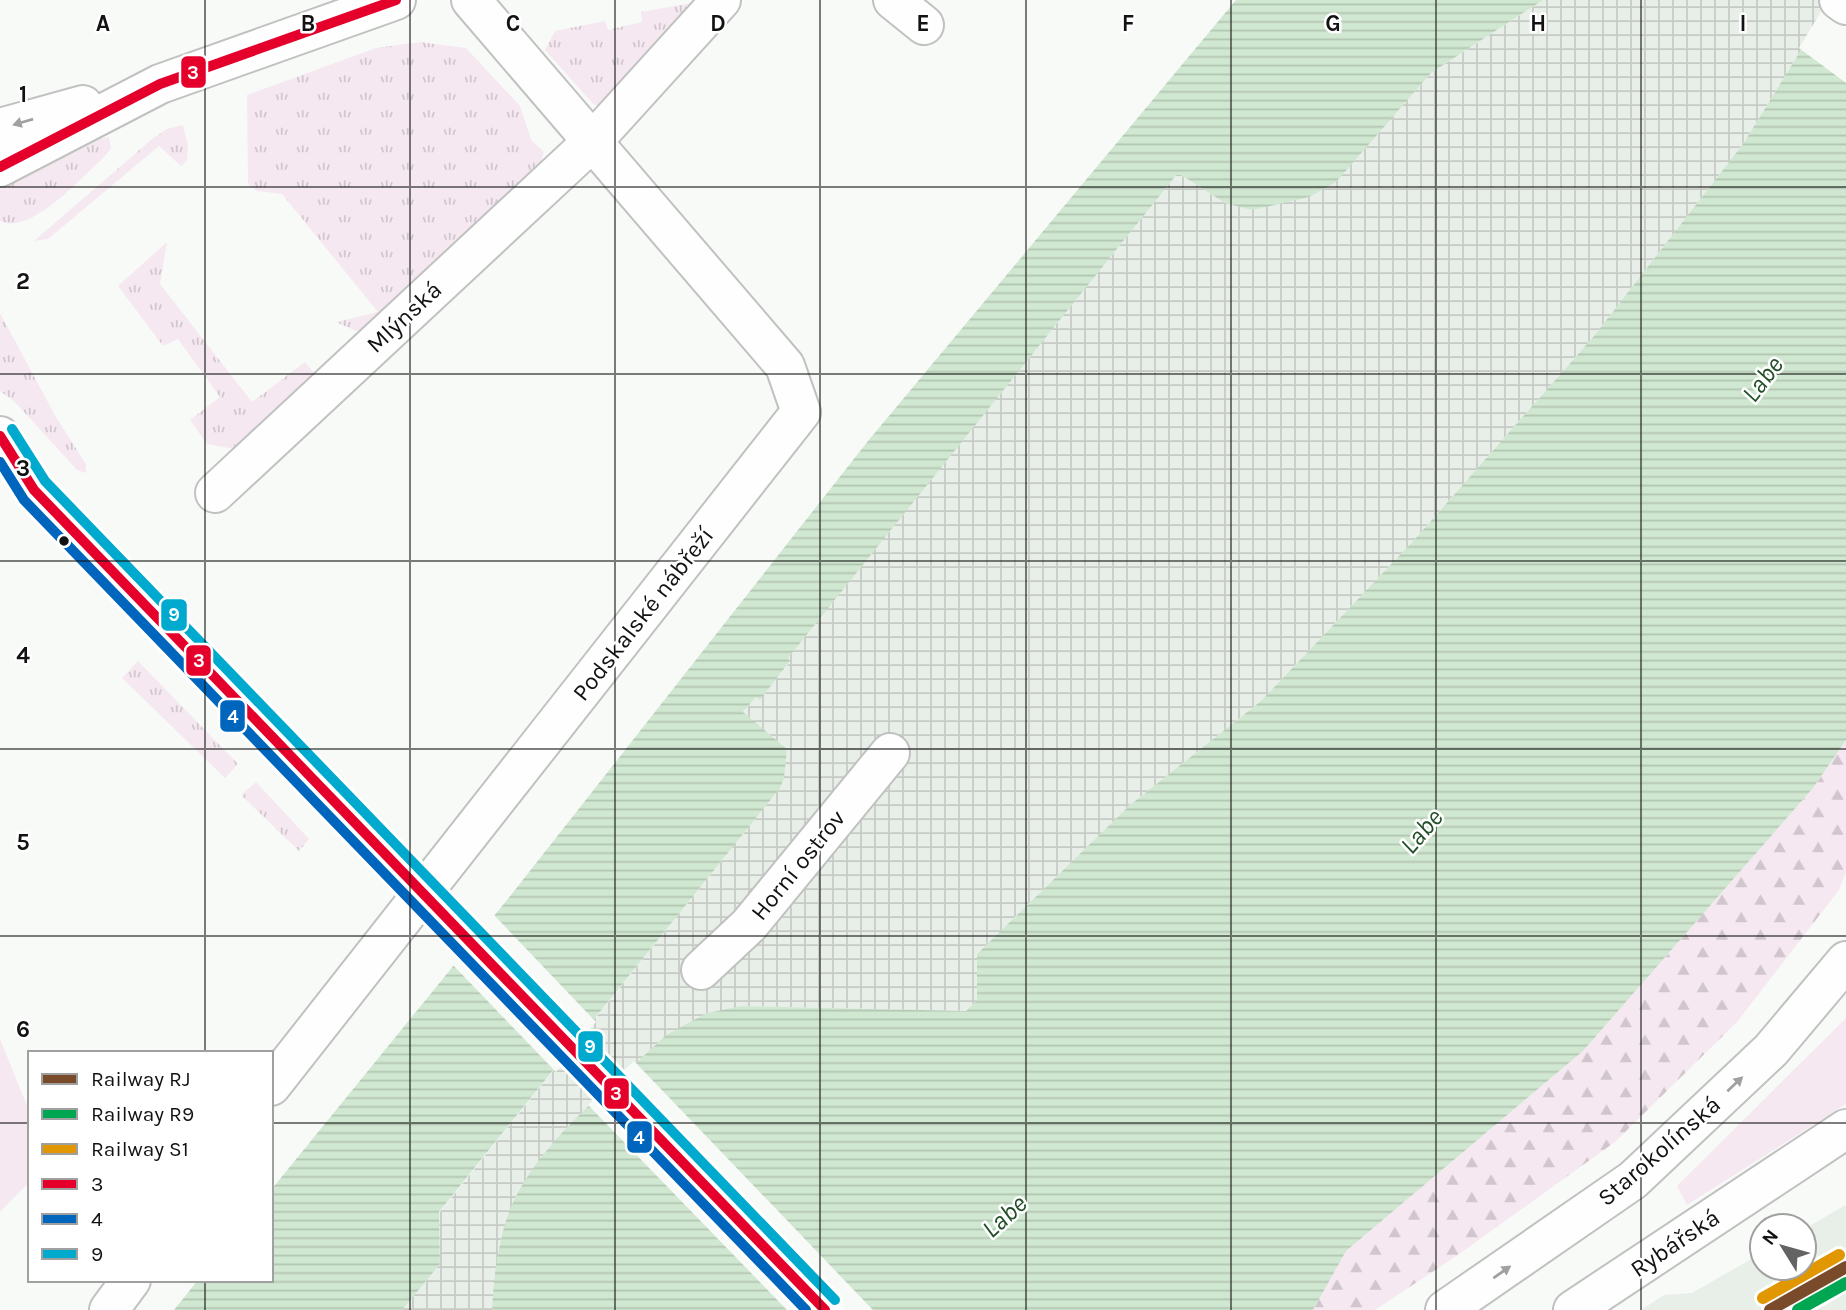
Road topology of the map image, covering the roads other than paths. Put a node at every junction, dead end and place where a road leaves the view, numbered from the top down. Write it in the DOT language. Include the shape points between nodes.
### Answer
graph roads {
  1 [pos="396,0"];
  2 [pos="471,0"];
  3 [pos="721,0"];
  4 [pos="893,0"];
  5 [pos="1839,0"];
  6 [pos="1846,5"];
  7 [pos="924,25"];
  8 [pos="160,84"];
  9 [pos="0,128"];
  10 [pos="593,141"];
  11 [pos="0,167"];
  12 [pos="0,436"];
  13 [pos="0,455"];
  14 [pos="34,490"];
  15 [pos="215,493"];
  16 [pos="890,753"];
  17 [pos="1846,961"];
  18 [pos="701,970"];
  19 [pos="273,1083"];
  20 [pos="1846,1129"];
  21 [pos="130,1282"];
  22 [pos="109,1310"];
  23 [pos="825,1310"];
  24 [pos="1445,1310"];
  25 [pos="1573,1310"];
  1 -- 8 [label="street"];
  2 -- 10 [label="street"];
  3 -- 10 [label="street, Mlýnská"];
  4 -- 7 [label="street"];
  5 -- 6 [label="street"];
  8 -- 9 [label="street, one-way"];
  8 -- 11 [label="street"];
  10 -- 15 [label="street, Mlýnská"];
  10 -- 19 [label="street, Podskalské nábřeží" via="785,366 801,412"];
  12 -- 14 [label="street"];
  13 -- 14 [label="street"];
  14 -- 23 [label="street, bridge"];
  16 -- 18 [label="street, Horní ostrov" via="748,925"];
  24 -- 17 [label="street, Starokolínská, one-way" via="1633,1180 1771,1050"];
  20 -- 25 [label="street, Rybářská"];
  21 -- 22 [label="street"];
}
